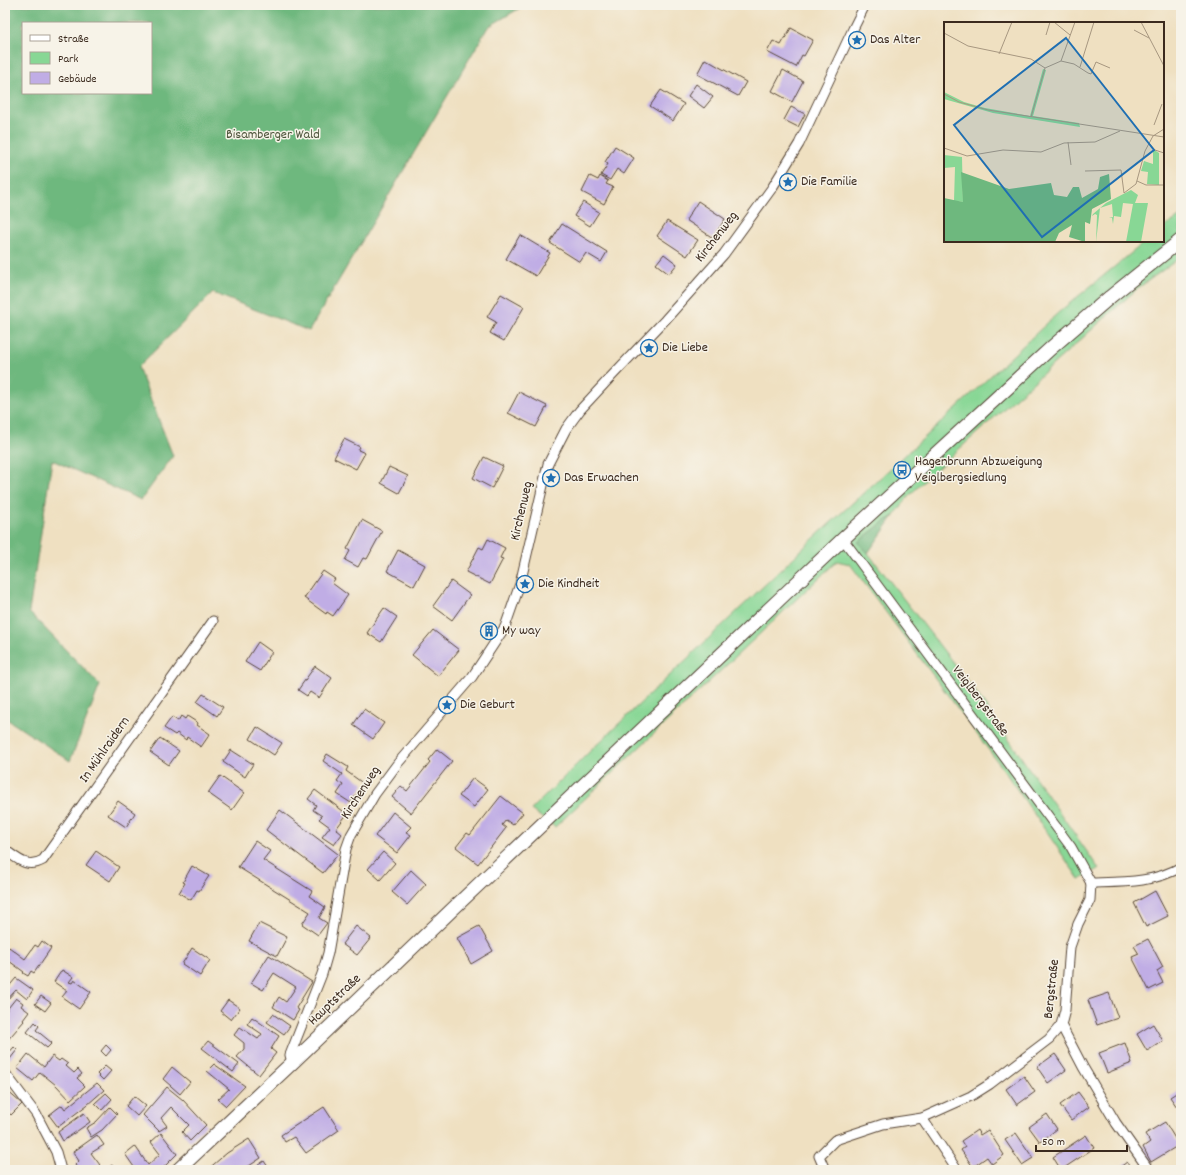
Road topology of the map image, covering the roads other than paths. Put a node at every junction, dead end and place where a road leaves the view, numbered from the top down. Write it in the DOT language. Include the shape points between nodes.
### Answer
graph roads {
  1 [pos="866,5"];
  2 [pos="1181,240"];
  3 [pos="843,539"];
  4 [pos="213,620"];
  5 [pos="5,850"];
  6 [pos="1181,867"];
  7 [pos="1091,883"];
  8 [pos="1061,1025"];
  9 [pos="292,1063"];
  10 [pos="5,1073"];
  11 [pos="922,1118"];
  12 [pos="61,1170"];
  13 [pos="178,1170"];
  14 [pos="825,1170"];
  15 [pos="957,1170"];
  16 [pos="1149,1170"];
  1 -- 9 [label="street, Kirchenweg" via="799,144 772,188 724,254 580,410 556,447 548,464 520,584 505,627 472,677 374,794 351,835 346,848 328,953 290,1055"];
  2 -- 3 [label="main road, Hauptstraße" via="1051,348"];
  3 -- 7 [label="street, Veiglbergstraße" via="1071,847"];
  3 -- 9 [label="main road, Hauptstraße"];
  4 -- 5 [label="street, In Mühlraidern" via="43,860 36,864 28,864"];
  6 -- 7 [label="street" via="1137,882"];
  7 -- 8 [label="street, Bergstraße" via="1090,900 1070,947 1065,1010"];
  8 -- 11 [label="street" via="1049,1039 990,1084 971,1096"];
  8 -- 16 [label="street, Bergstraße" via="1112,1117"];
  9 -- 13 [label="main road, Hauptstraße"];
  10 -- 12 [label="street" via="36,1114 56,1152"];
  11 -- 14 [label="street" via="883,1124 835,1140 819,1156"];
  11 -- 15 [label="street"];
}
